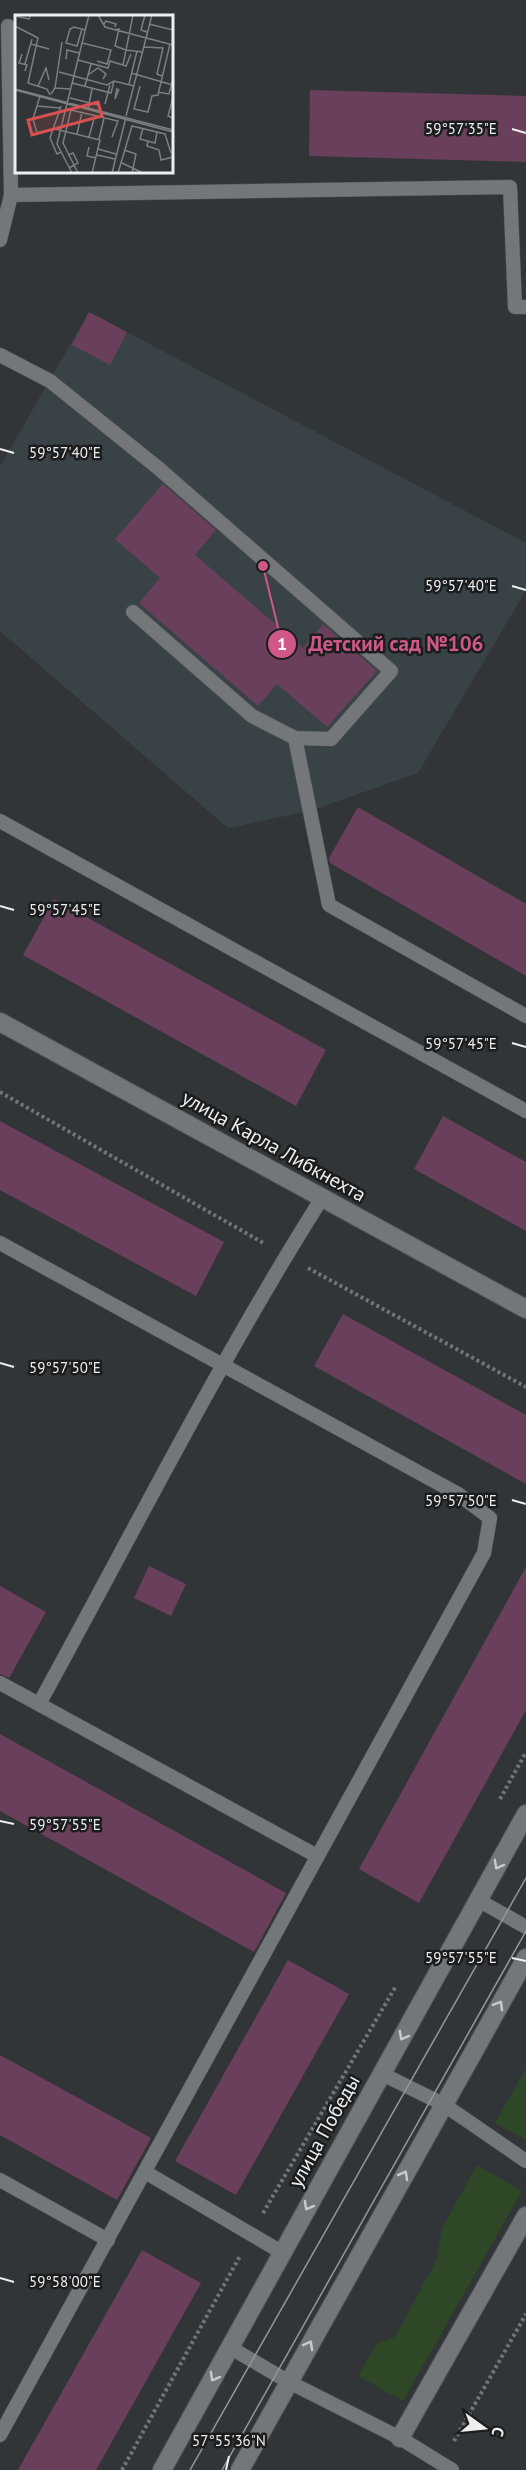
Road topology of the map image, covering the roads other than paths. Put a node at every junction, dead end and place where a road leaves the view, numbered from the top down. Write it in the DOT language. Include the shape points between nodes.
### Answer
graph roads {
  1 [pos="8,26"];
  2 [pos="11,195"];
  3 [pos="0,240"];
  4 [pos="526,308"];
  5 [pos="0,355"];
  6 [pos="133,612"];
  7 [pos="295,738"];
  8 [pos="1,824"];
  9 [pos="526,1016"];
  10 [pos="0,1022"];
  11 [pos="526,1111"];
  12 [pos="322,1198"];
  13 [pos="0,1243"];
  14 [pos="526,1310"];
  15 [pos="223,1366"];
  16 [pos="0,1683"];
  17 [pos="39,1704"];
  18 [pos="526,1814"];
  19 [pos="317,1856"];
  20 [pos="478,1900"];
  21 [pos="526,1927"];
  22 [pos="526,1958"];
  23 [pos="381,2074"];
  24 [pos="443,2104"];
  25 [pos="526,2160"];
  26 [pos="145,2172"];
  27 [pos="0,2180"];
  28 [pos="526,2216"];
  29 [pos="108,2240"];
  30 [pos="283,2253"];
  31 [pos="231,2348"];
  32 [pos="289,2382"];
  33 [pos="0,2435"];
  34 [pos="400,2438"];
  35 [pos="447,2467"];
  36 [pos="162,2470"];
  37 [pos="240,2470"];
  1 -- 2 [label="lane"];
  2 -- 3 [label="lane"];
  2 -- 4 [label="lane" via="510,187 515,307"];
  5 -- 7 [label="lane" via="50,381 391,671 331,739"];
  6 -- 7 [label="lane" via="252,716"];
  7 -- 9 [label="lane" via="329,904"];
  8 -- 11 [label="lane"];
  10 -- 12 [label="main road, улица Карла Либкнехта"];
  12 -- 14 [label="main road, улица Карла Либкнехта"];
  12 -- 15 [label="lane"];
  13 -- 15 [label="lane"];
  15 -- 17 [label="lane"];
  15 -- 19 [label="lane" via="458,1494 490,1518 484,1553"];
  16 -- 17 [label="lane"];
  17 -- 19 [label="lane"];
  18 -- 20 [label="main road, улица Победы, one-way"];
  19 -- 26 [label="lane"];
  20 -- 21 [label="lane"];
  20 -- 23 [label="main road, улица Победы, one-way"];
  24 -- 22 [label="main road, one-way"];
  23 -- 24 [label="lane"];
  23 -- 30 [label="main road, улица Победы, one-way"];
  24 -- 25 [label="lane"];
  32 -- 24 [label="main road, one-way"];
  26 -- 29 [label="lane"];
  26 -- 30 [label="lane"];
  27 -- 29 [label="lane"];
  28 -- 34 [label="main road"];
  29 -- 33 [label="lane"];
  30 -- 31 [label="main road, улица Победы"];
  31 -- 32 [label="lane"];
  31 -- 36 [label="main road, улица Победы, one-way"];
  32 -- 34 [label="lane"];
  32 -- 37 [label="main road"];
  34 -- 35 [label="lane"];
}
